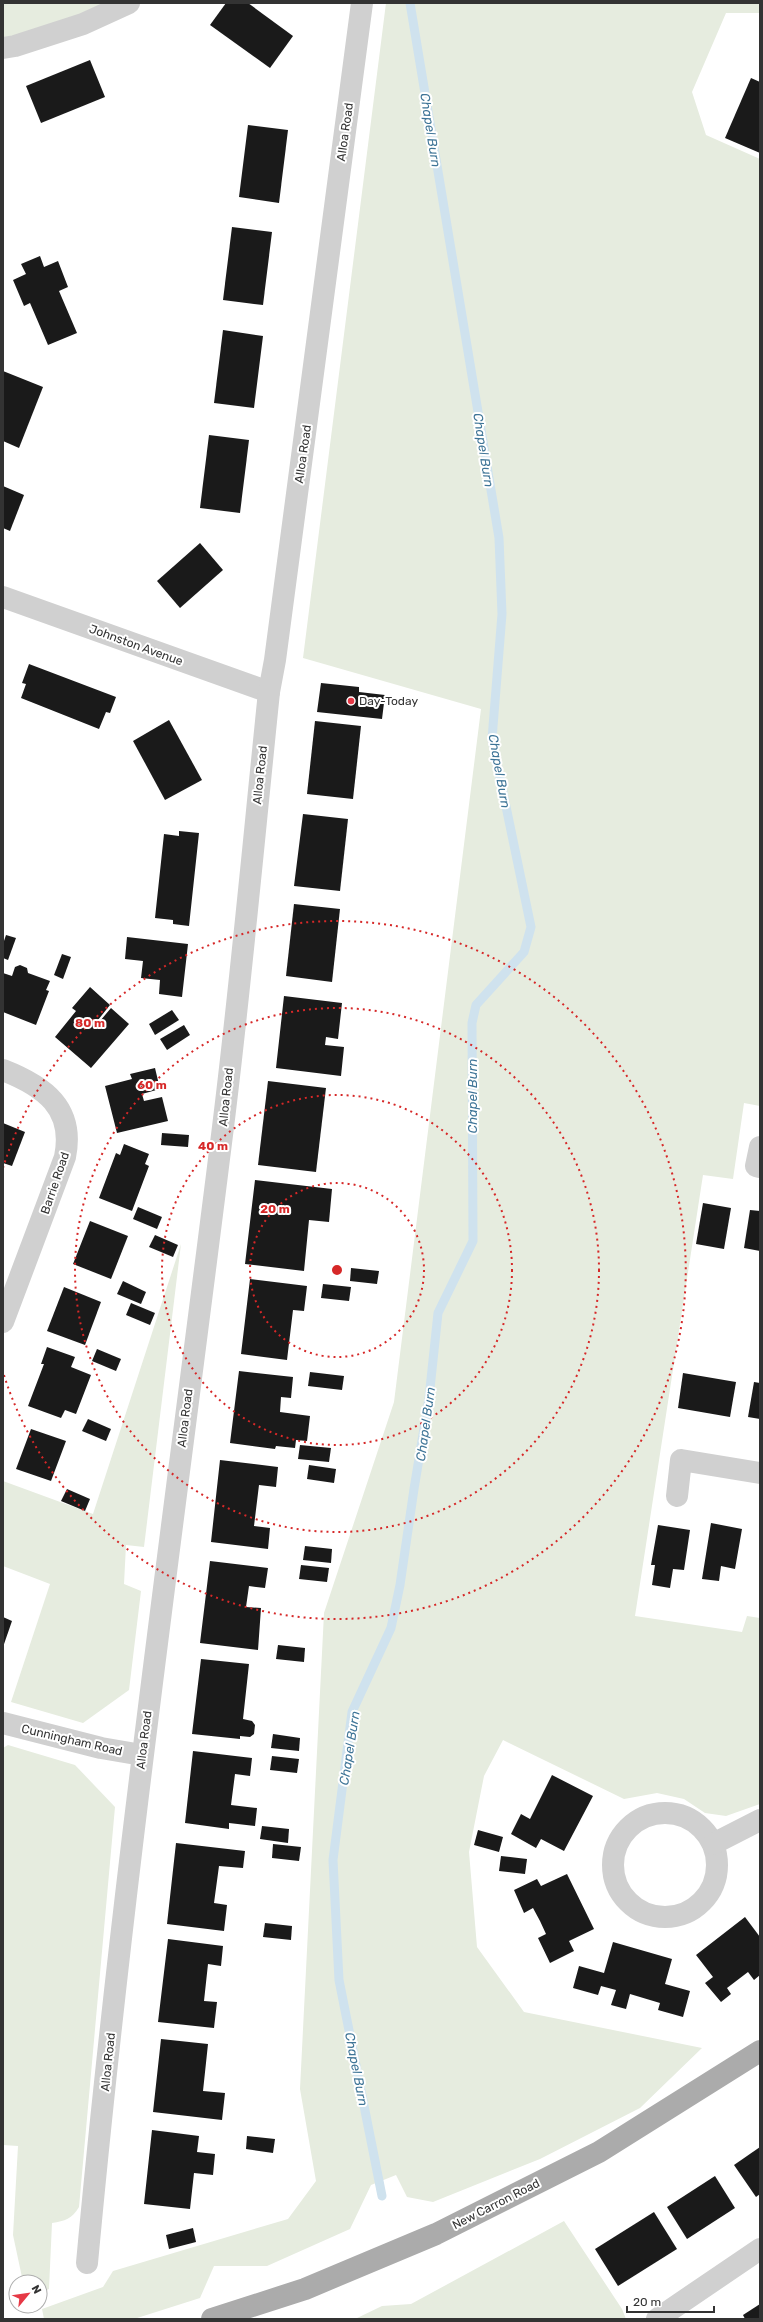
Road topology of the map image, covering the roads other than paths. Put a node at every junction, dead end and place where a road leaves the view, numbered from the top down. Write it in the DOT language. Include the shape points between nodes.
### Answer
graph roads {
  1 [pos="128,3"];
  2 [pos="362,3"];
  3 [pos="3,48"];
  4 [pos="3,597"];
  5 [pos="269,692"];
  6 [pos="3,1070"];
  7 [pos="760,1147"];
  8 [pos="760,1167"];
  9 [pos="3,1322"];
  10 [pos="760,1473"];
  11 [pos="677,1496"];
  12 [pos="3,1723"];
  13 [pos="142,1755"];
  14 [pos="760,1820"];
  15 [pos="713,1844"];
  16 [pos="760,2051"];
  17 [pos="760,2249"];
  18 [pos="87,2263"];
  19 [pos="212,2319"];
  20 [pos="657,2319"];
  1 -- 3 [label="street" via="83,24"];
  2 -- 5 [label="street, Alloa Road"];
  4 -- 5 [label="street, Johnston Avenue"];
  5 -- 13 [label="street, Alloa Road" via="224,1122"];
  6 -- 9 [label="street, Barrie Road" via="41,1087 56,1102 69,1140 65,1157"];
  7 -- 8 [label="street" via="756,1166"];
  10 -- 11 [label="street" via="681,1460"];
  12 -- 13 [label="street, Cunningham Road" via="101,1748"];
  13 -- 18 [label="street, Alloa Road"];
  14 -- 15 [label="street"];
  15 -- 15 [label="street" via="718,1865 713,1886 701,1904 683,1915 662,1918 641,1912 625,1898 614,1880 613,1858 620,1838 634,1822 654,1814 672,1813 689,1818 704,1829"];
  16 -- 19 [label="main road, New Carron Road" via="599,2152 436,2234 305,2290"];
  17 -- 20 [label="street"];
}
